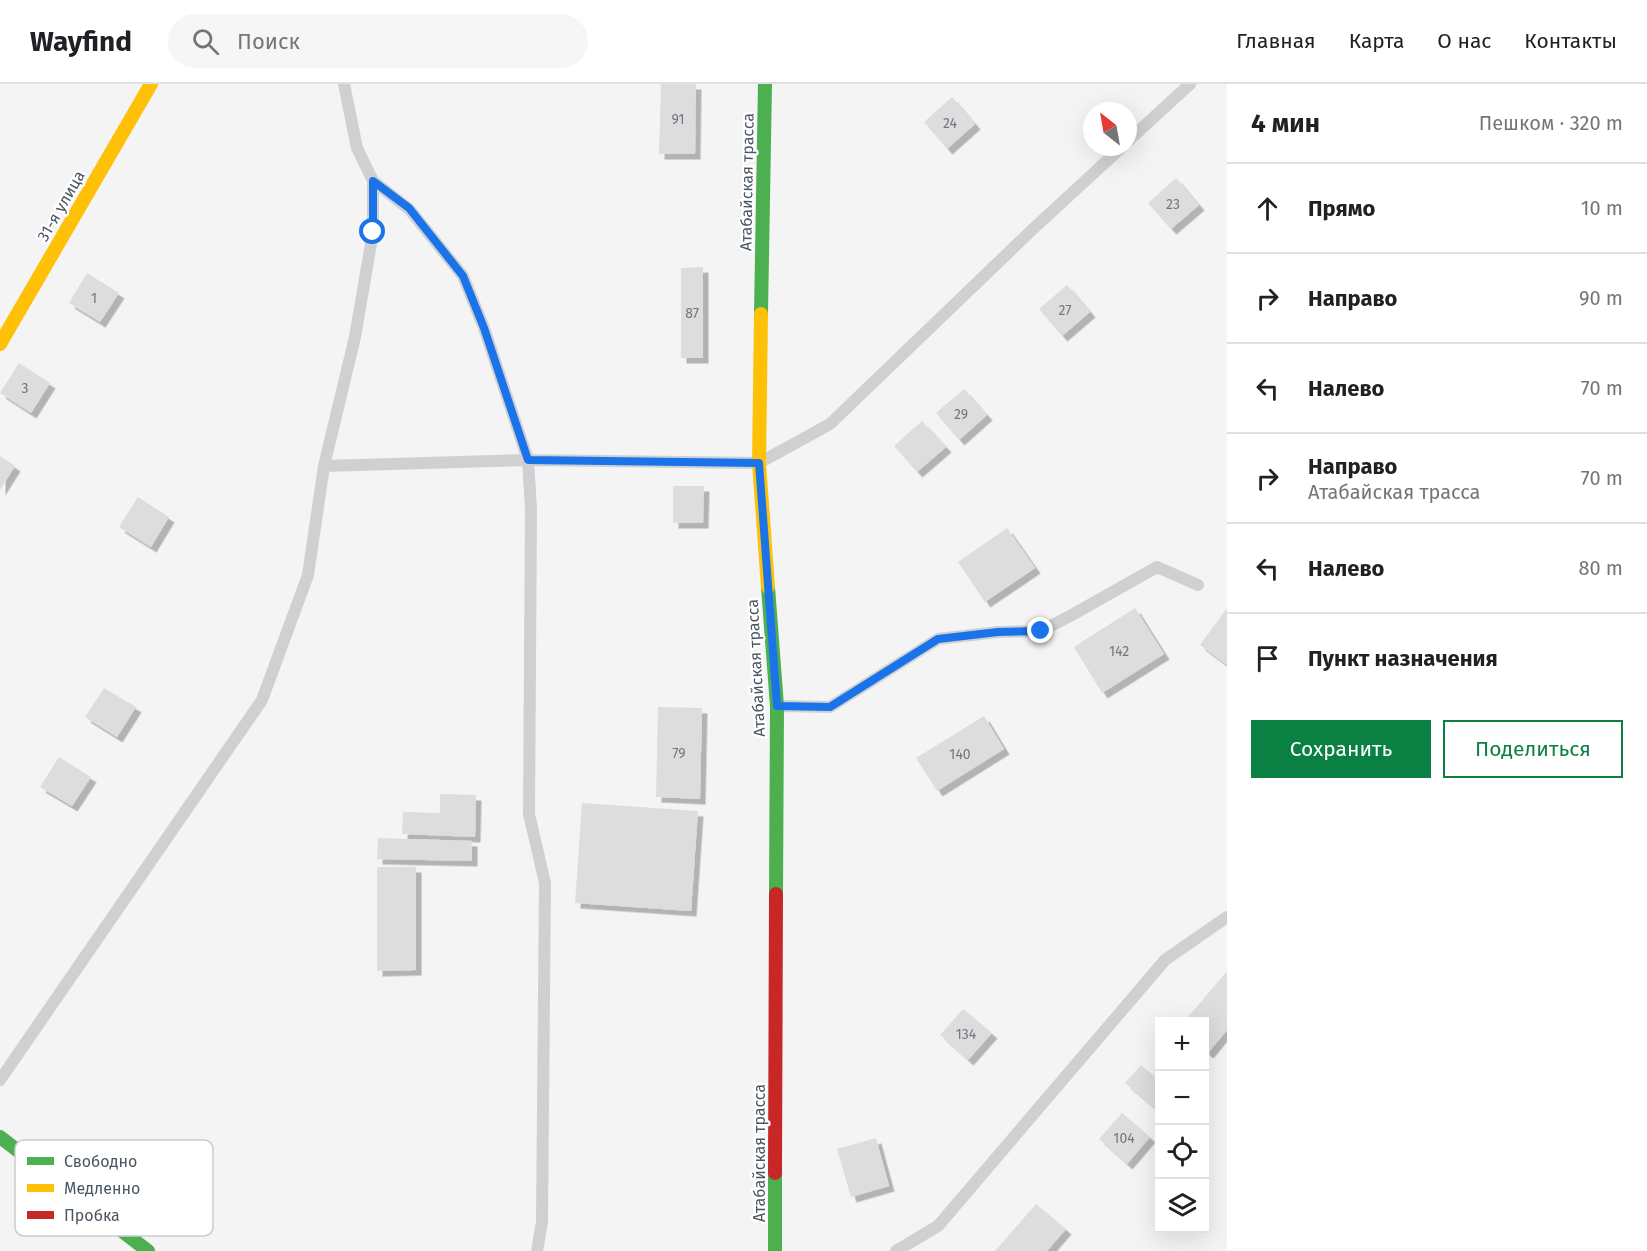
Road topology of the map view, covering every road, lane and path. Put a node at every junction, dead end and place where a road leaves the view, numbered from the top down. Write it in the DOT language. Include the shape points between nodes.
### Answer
graph roads {
  1 [pos="151,84"];
  2 [pos="344,84"];
  3 [pos="765,84"];
  4 [pos="1190,84"];
  5 [pos="1137,133"];
  6 [pos="1112,156"];
  7 [pos="373,181"];
  8 [pos="0,344"];
  9 [pos="528,460"];
  10 [pos="759,463"];
  11 [pos="324,466"];
  12 [pos="1198,585"];
  13 [pos="777,706"];
  14 [pos="1227,916"];
  15 [pos="0,1080"];
  16 [pos="0,1137"];
  17 [pos="15,1149"];
  18 [pos="129,1236"];
  19 [pos="148,1251"];
  20 [pos="537,1251"];
  21 [pos="776,1251"];
  22 [pos="896,1251"];
  1 -- 8 [label="main road, 31-я улица"];
  2 -- 7 [label="lane" via="357,148"];
  3 -- 10 [label="main road, Атабайская трасса"];
  4 -- 5 [label="lane"];
  6 -- 10 [label="lane" via="830,424"];
  7 -- 9 [label="lane" via="409,208 463,276"];
  7 -- 11 [label="lane" via="373,232 355,337"];
  9 -- 10 [label="lane"];
  9 -- 11 [label="lane"];
  9 -- 20 [label="lane" via="529,814 545,883 542,1222"];
  10 -- 13 [label="main road, Атабайская трасса"];
  11 -- 15 [label="lane" via="308,575 262,700"];
  12 -- 13 [label="lane" via="1157,567 1041,631 938,639 830,707"];
  13 -- 21 [label="main road, Атабайская трасса"];
  14 -- 22 [label="lane" via="1165,960 938,1226"];
  16 -- 17 [label="main road"];
  18 -- 19 [label="main road"];
}
